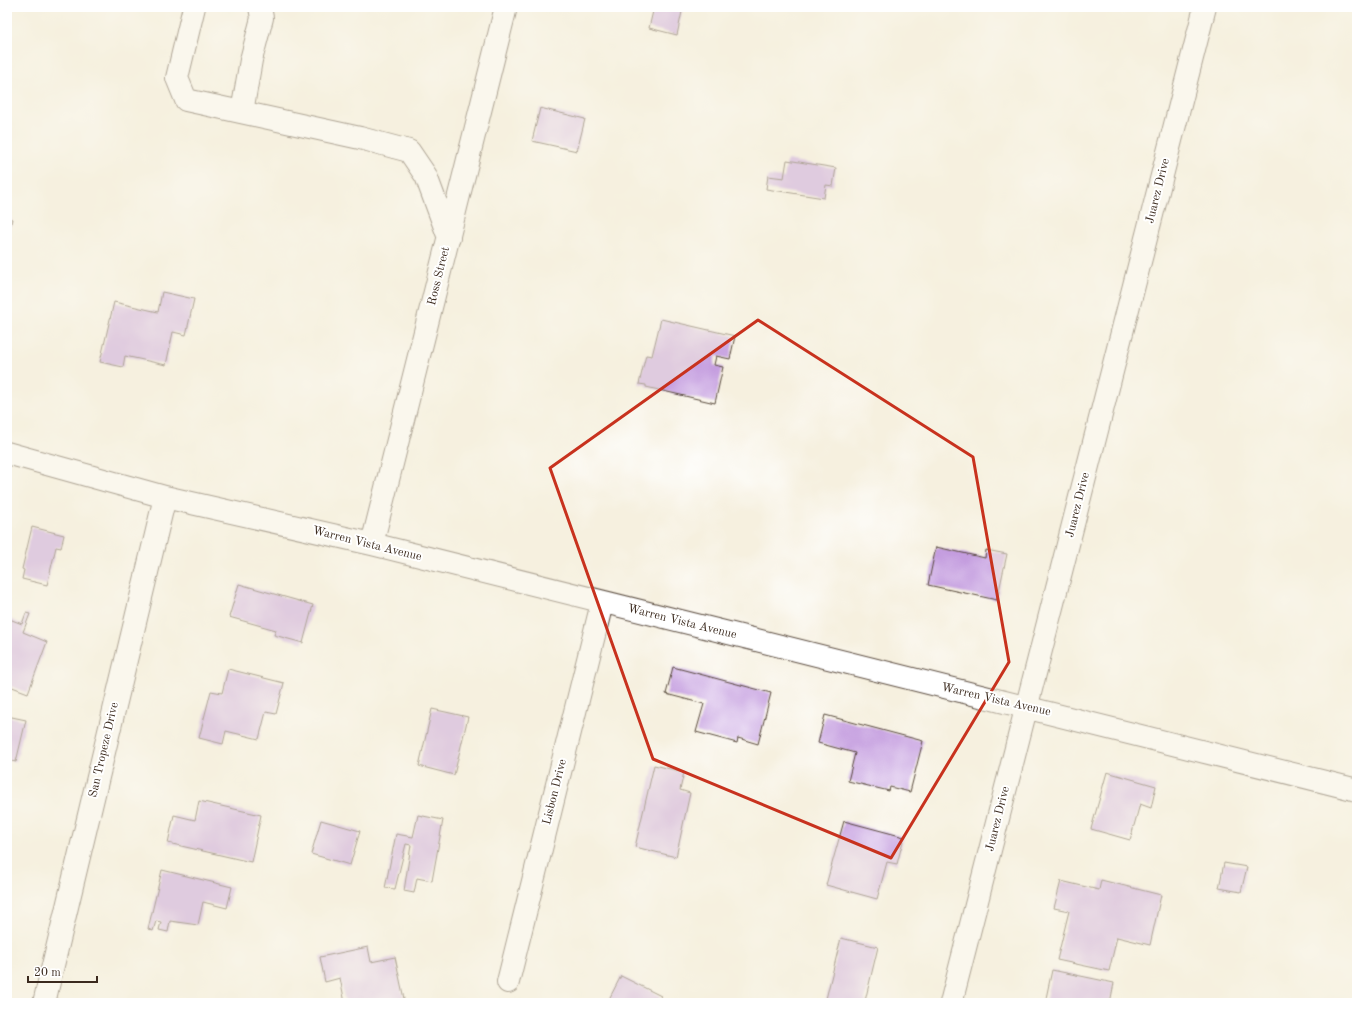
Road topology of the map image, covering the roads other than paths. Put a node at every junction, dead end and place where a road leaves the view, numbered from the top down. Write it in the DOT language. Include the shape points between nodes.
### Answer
graph roads {
  1 [pos="194,7"];
  2 [pos="260,7"];
  3 [pos="506,7"];
  4 [pos="1205,7"];
  5 [pos="242,112"];
  6 [pos="448,238"];
  7 [pos="7,453"];
  8 [pos="165,497"];
  9 [pos="372,544"];
  10 [pos="602,603"];
  11 [pos="1026,708"];
  12 [pos="1357,790"];
  13 [pos="508,982"];
  14 [pos="44,1003"];
  15 [pos="951,1003"];
  1 -- 5 [label="street" via="177,78 186,100"];
  2 -- 5 [label="street" via="262,18 251,60"];
  3 -- 6 [label="street, Ross Street"];
  4 -- 11 [label="street, Juarez Drive"];
  5 -- 6 [label="street" via="409,151 426,176"];
  6 -- 9 [label="street, Ross Street"];
  7 -- 8 [label="street, Warren Vista Avenue"];
  8 -- 9 [label="street, Warren Vista Avenue"];
  8 -- 14 [label="street, San Tropeze Drive"];
  9 -- 10 [label="street, Warren Vista Avenue"];
  10 -- 11 [label="street, Warren Vista Avenue"];
  10 -- 13 [label="street, Lisbon Drive"];
  11 -- 12 [label="street, Warren Vista Avenue"];
  11 -- 15 [label="street, Juarez Drive"];
}
